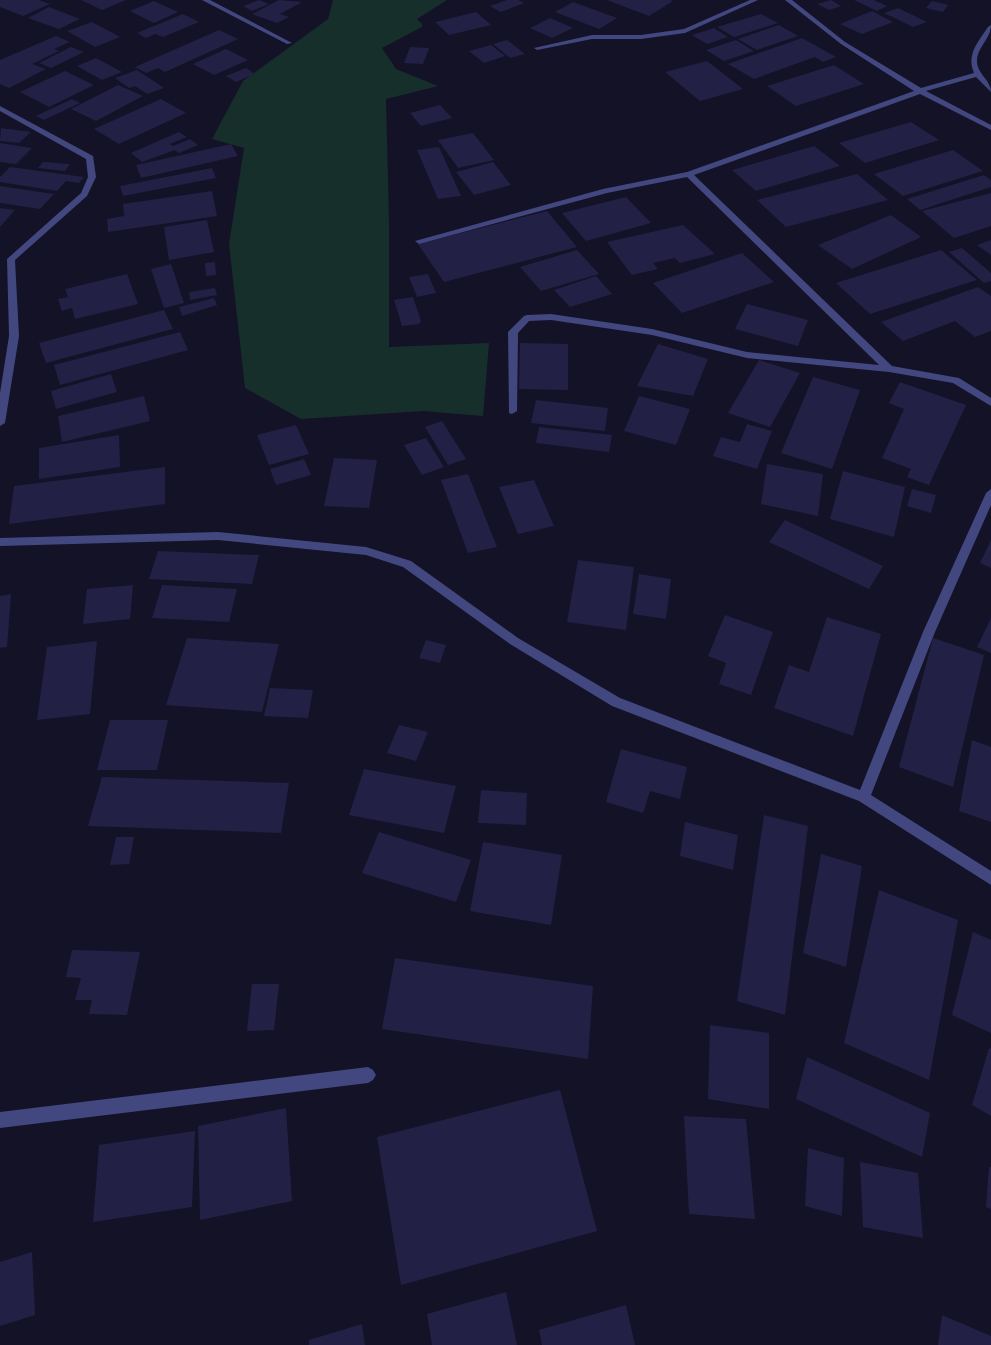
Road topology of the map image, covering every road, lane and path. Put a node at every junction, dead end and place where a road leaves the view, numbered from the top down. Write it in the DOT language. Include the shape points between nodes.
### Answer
graph roads {
  1 [pos="205,0"];
  2 [pos="755,0"];
  3 [pos="788,0"];
  4 [pos="991,27"];
  5 [pos="289,43"];
  6 [pos="537,48"];
  7 [pos="976,75"];
  8 [pos="991,90"];
  9 [pos="920,91"];
  10 [pos="0,108"];
  11 [pos="991,128"];
  12 [pos="689,174"];
  13 [pos="419,242"];
  14 [pos="0,258"];
  15 [pos="11,259"];
  16 [pos="889,369"];
  17 [pos="991,403"];
  18 [pos="512,411"];
  19 [pos="0,423"];
  20 [pos="991,493"];
  21 [pos="0,542"];
  22 [pos="864,797"];
  23 [pos="991,879"];
  24 [pos="368,1075"];
  25 [pos="0,1120"];
  1 -- 5 [label="street"];
  2 -- 6 [label="street" via="685,31 641,38 592,37"];
  3 -- 9 [label="street" via="843,44"];
  4 -- 7 [label="street" via="972,61"];
  7 -- 8 [label="street"];
  7 -- 9 [label="street"];
  9 -- 11 [label="street"];
  9 -- 12 [label="street"];
  10 -- 15 [label="street" via="90,158 92,177 84,194"];
  12 -- 13 [label="street" via="606,191"];
  12 -- 16 [label="street"];
  14 -- 15 [label="street"];
  15 -- 19 [label="street" via="14,336"];
  16 -- 17 [label="street" via="956,380"];
  16 -- 18 [label="street" via="747,355 652,333 551,317 526,318 513,332"];
  20 -- 22 [label="street" via="929,632"];
  21 -- 22 [label="street" via="218,536 366,551 407,564 514,641 616,702"];
  22 -- 23 [label="street"];
  24 -- 25 [label="street"];
}
